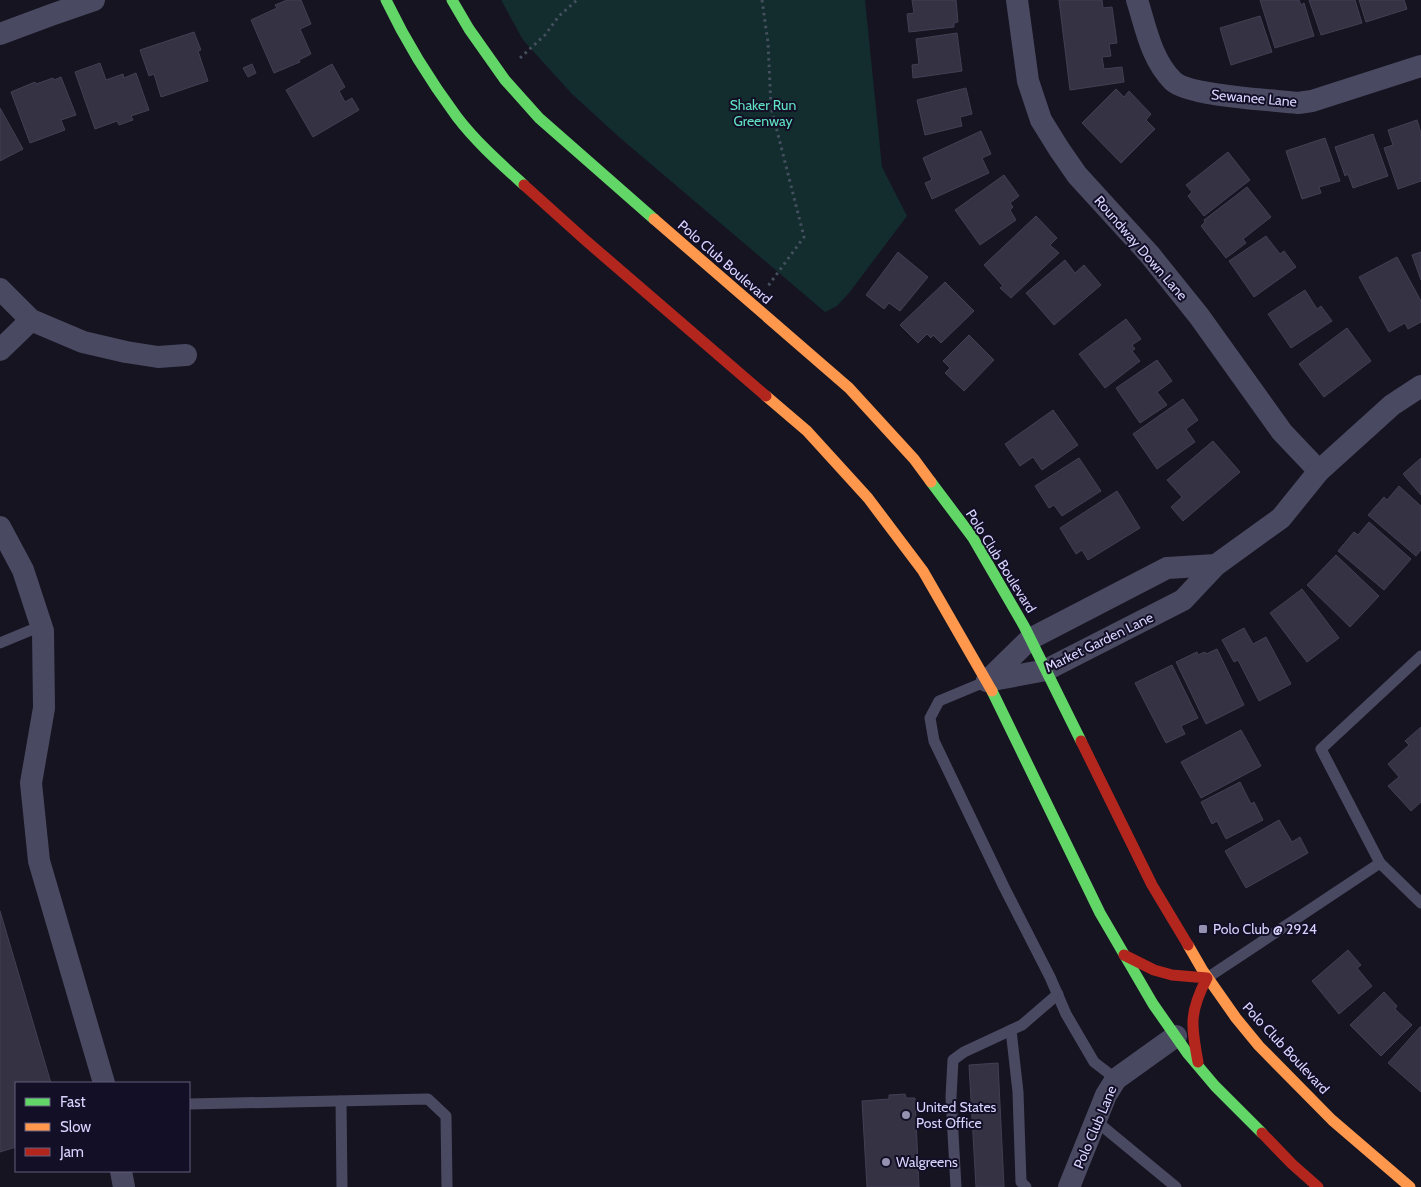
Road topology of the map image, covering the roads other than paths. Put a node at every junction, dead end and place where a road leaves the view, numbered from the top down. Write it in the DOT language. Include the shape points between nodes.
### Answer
graph roads {
  1 [pos="94,0"];
  2 [pos="386,0"];
  3 [pos="452,0"];
  4 [pos="1017,0"];
  5 [pos="1137,0"];
  6 [pos="0,34"];
  7 [pos="1421,66"];
  8 [pos="0,289"];
  9 [pos="31,320"];
  10 [pos="0,350"];
  11 [pos="186,354"];
  12 [pos="1421,386"];
  13 [pos="1319,471"];
  14 [pos="0,527"];
  15 [pos="1216,565"];
  16 [pos="41,626"];
  17 [pos="1030,639"];
  18 [pos="0,643"];
  19 [pos="1421,656"];
  20 [pos="1046,670"];
  21 [pos="987,681"];
  22 [pos="1380,863"];
  23 [pos="1421,902"];
  24 [pos="1124,955"];
  25 [pos="1207,978"];
  26 [pos="1058,994"];
  27 [pos="1011,1030"];
  28 [pos="1176,1036"];
  29 [pos="1199,1068"];
  30 [pos="1116,1079"];
  31 [pos="104,1082"];
  32 [pos="341,1101"];
  33 [pos="190,1104"];
  34 [pos="1096,1121"];
  35 [pos="121,1172"];
  36 [pos="124,1187"];
  37 [pos="342,1187"];
  38 [pos="447,1187"];
  39 [pos="956,1187"];
  40 [pos="1026,1187"];
  41 [pos="1069,1187"];
  42 [pos="1176,1187"];
  43 [pos="1318,1187"];
  44 [pos="1410,1187"];
  1 -- 6 [label="street"];
  2 -- 21 [label="street" via="401,32 458,118 496,159 807,431 868,498 923,571"];
  3 -- 17 [label="street, Polo Club Boulevard" via="468,29 500,73 546,124 849,388 914,459 973,538"];
  4 -- 13 [label="street, Roundway Down Lane" via="1028,81 1041,120 1059,149 1077,174 1150,254 1282,432"];
  5 -- 7 [label="street, Sewanee Lane" via="1153,53 1174,82 1203,93 1298,103"];
  8 -- 9 [label="street"];
  9 -- 10 [label="street"];
  9 -- 11 [label="street" via="83,342 126,352 158,357"];
  12 -- 13 [label="street, Market Garden Lane" via="1392,405"];
  13 -- 15 [label="street, Market Garden Lane" via="1281,518"];
  14 -- 16 [label="street" via="23,570"];
  15 -- 17 [label="street" via="1167,568"];
  15 -- 20 [label="street, Market Garden Lane" via="1183,600"];
  16 -- 18 [label="lane"];
  16 -- 31 [label="street" via="44,708 31,783 38,860"];
  17 -- 20 [label="street, Polo Club Boulevard"];
  17 -- 21 [label="street"];
  19 -- 22 [label="lane" via="1321,748"];
  20 -- 21 [label="street, Market Garden Lane"];
  20 -- 25 [label="street, Polo Club Boulevard" via="1152,885"];
  21 -- 24 [label="street" via="1100,913"];
  21 -- 26 [label="lane" via="939,701 930,718 934,741"];
  22 -- 23 [label="lane"];
  22 -- 25 [label="lane"];
  24 -- 25 [label="street" via="1172,975"];
  24 -- 28 [label="street"];
  25 -- 29 [label="street" via="1191,1014"];
  25 -- 44 [label="street, Polo Club Boulevard" via="1266,1053 1332,1120"];
  26 -- 27 [label="lane" via="1022,1025"];
  26 -- 30 [label="lane" via="1094,1062"];
  27 -- 39 [label="lane" via="953,1060 951,1097"];
  27 -- 40 [label="lane" via="1018,1092 1021,1182"];
  28 -- 29 [label="street"];
  28 -- 30 [label="street, Polo Club Lane"];
  29 -- 43 [label="street"];
  30 -- 34 [label="street, Polo Club Lane"];
  32 -- 33 [label="lane"];
  32 -- 37 [label="lane"];
  32 -- 38 [label="lane" via="428,1099 446,1116"];
  34 -- 41 [label="street, Polo Club Lane"];
  34 -- 42 [label="lane"];
  35 -- 36 [label="street"];
}
